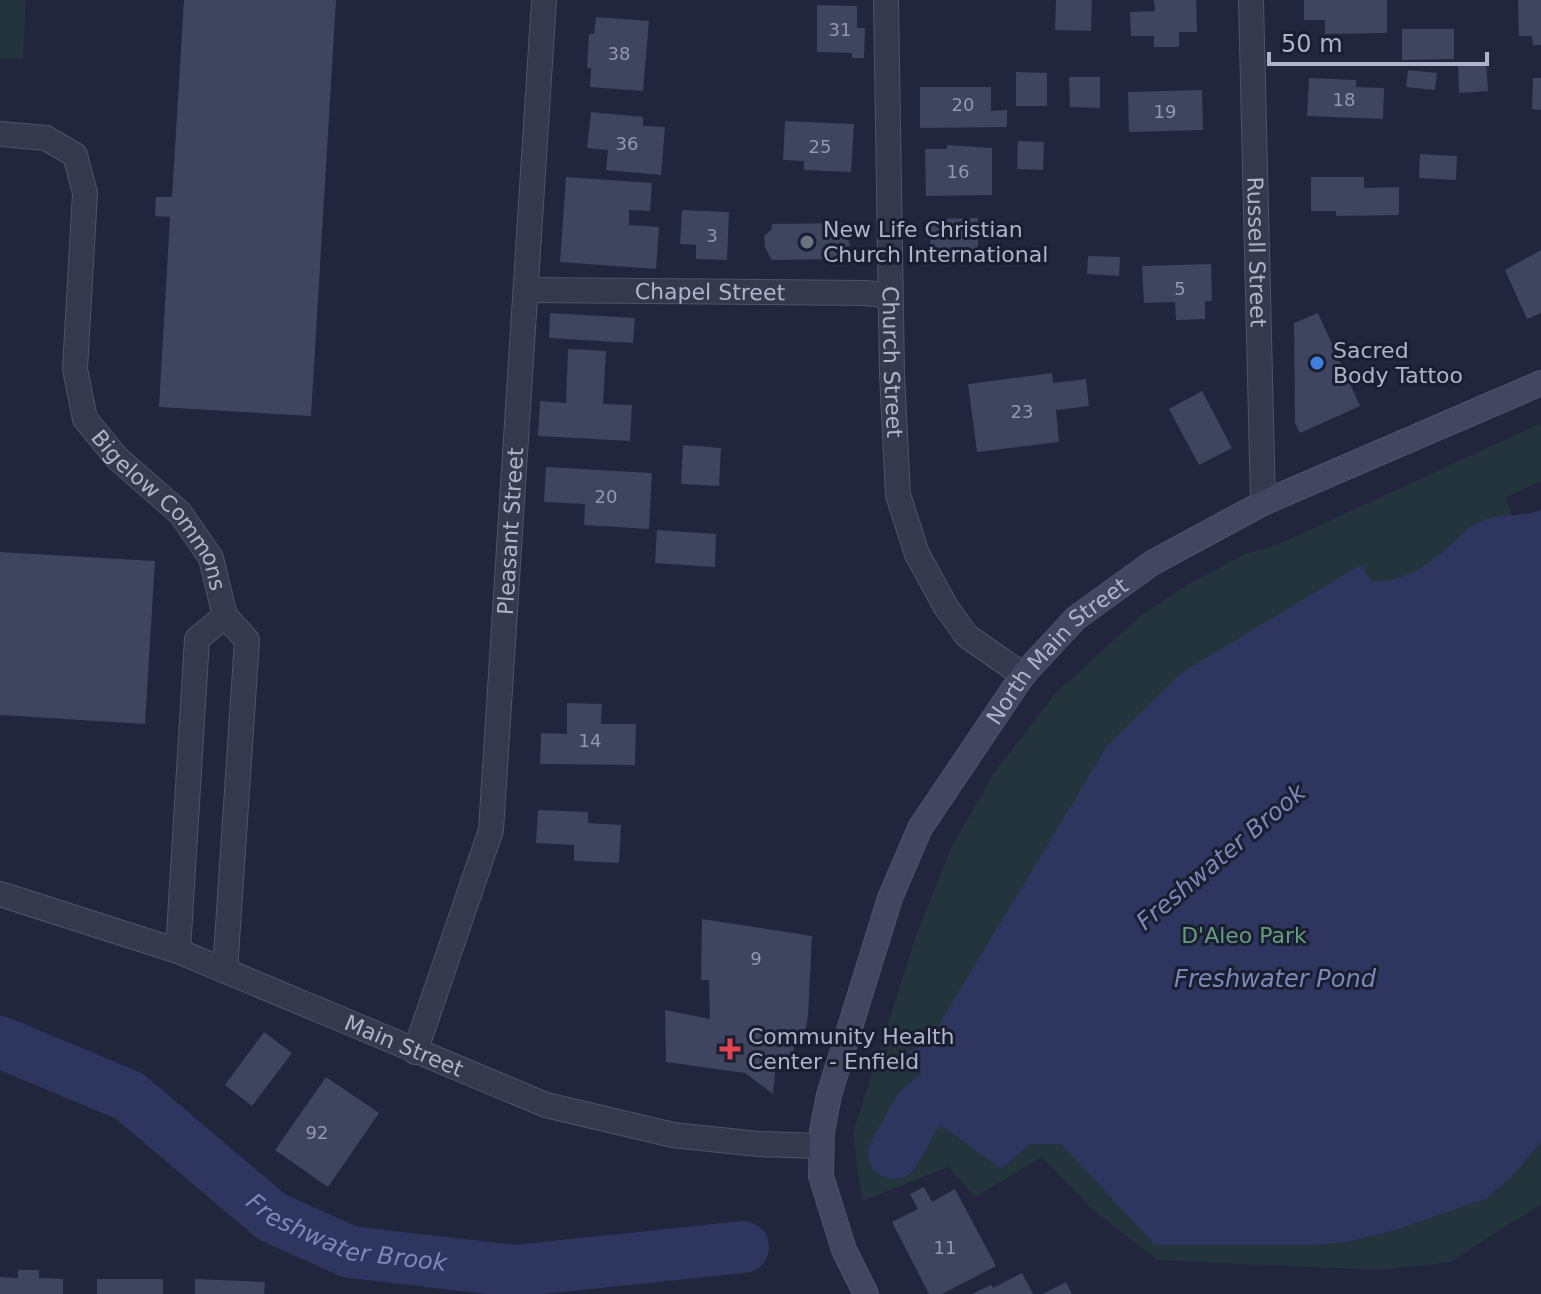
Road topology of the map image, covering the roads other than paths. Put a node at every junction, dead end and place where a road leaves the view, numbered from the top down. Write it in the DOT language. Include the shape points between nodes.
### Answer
graph roads {
  1 [pos="544,0"];
  2 [pos="886,0"];
  3 [pos="1251,0"];
  4 [pos="0,134"];
  5 [pos="528,290"];
  6 [pos="890,296"];
  7 [pos="1541,383"];
  8 [pos="1263,503"];
  9 [pos="225,616"];
  10 [pos="1023,675"];
  11 [pos="0,894"];
  12 [pos="178,951"];
  13 [pos="225,971"];
  14 [pos="415,1052"];
  15 [pos="820,1146"];
  16 [pos="862,1293"];
  1 -- 5 [label="street, Pleasant Street"];
  2 -- 6 [label="street, Church Street"];
  3 -- 8 [label="street, Russell Street"];
  4 -- 9 [label="street, Bigelow Commons" via="46,138 75,155 85,193 75,369 85,419 118,459 180,513 211,558"];
  5 -- 6 [label="street, Chapel Street"];
  5 -- 14 [label="street, Pleasant Street" via="491,830"];
  6 -- 10 [label="street, Church Street" via="898,495 905,524 946,607 967,636"];
  7 -- 8 [label="street, North Main Street"];
  8 -- 10 [label="street, North Main Street" via="1152,563 1076,618"];
  9 -- 12 [label="street, Bigelow Commons" via="197,639"];
  9 -- 13 [label="street, Bigelow Commons" via="247,640"];
  10 -- 15 [label="street, North Main Street" via="920,828 896,884 829,1095"];
  11 -- 12 [label="street, Main Street"];
  12 -- 13 [label="street, Main Street"];
  13 -- 14 [label="street, Main Street"];
  14 -- 15 [label="street, Main Street" via="546,1105 601,1121 716,1140"];
  15 -- 16 [label="street, North Main Street" via="827,1205"];
}
